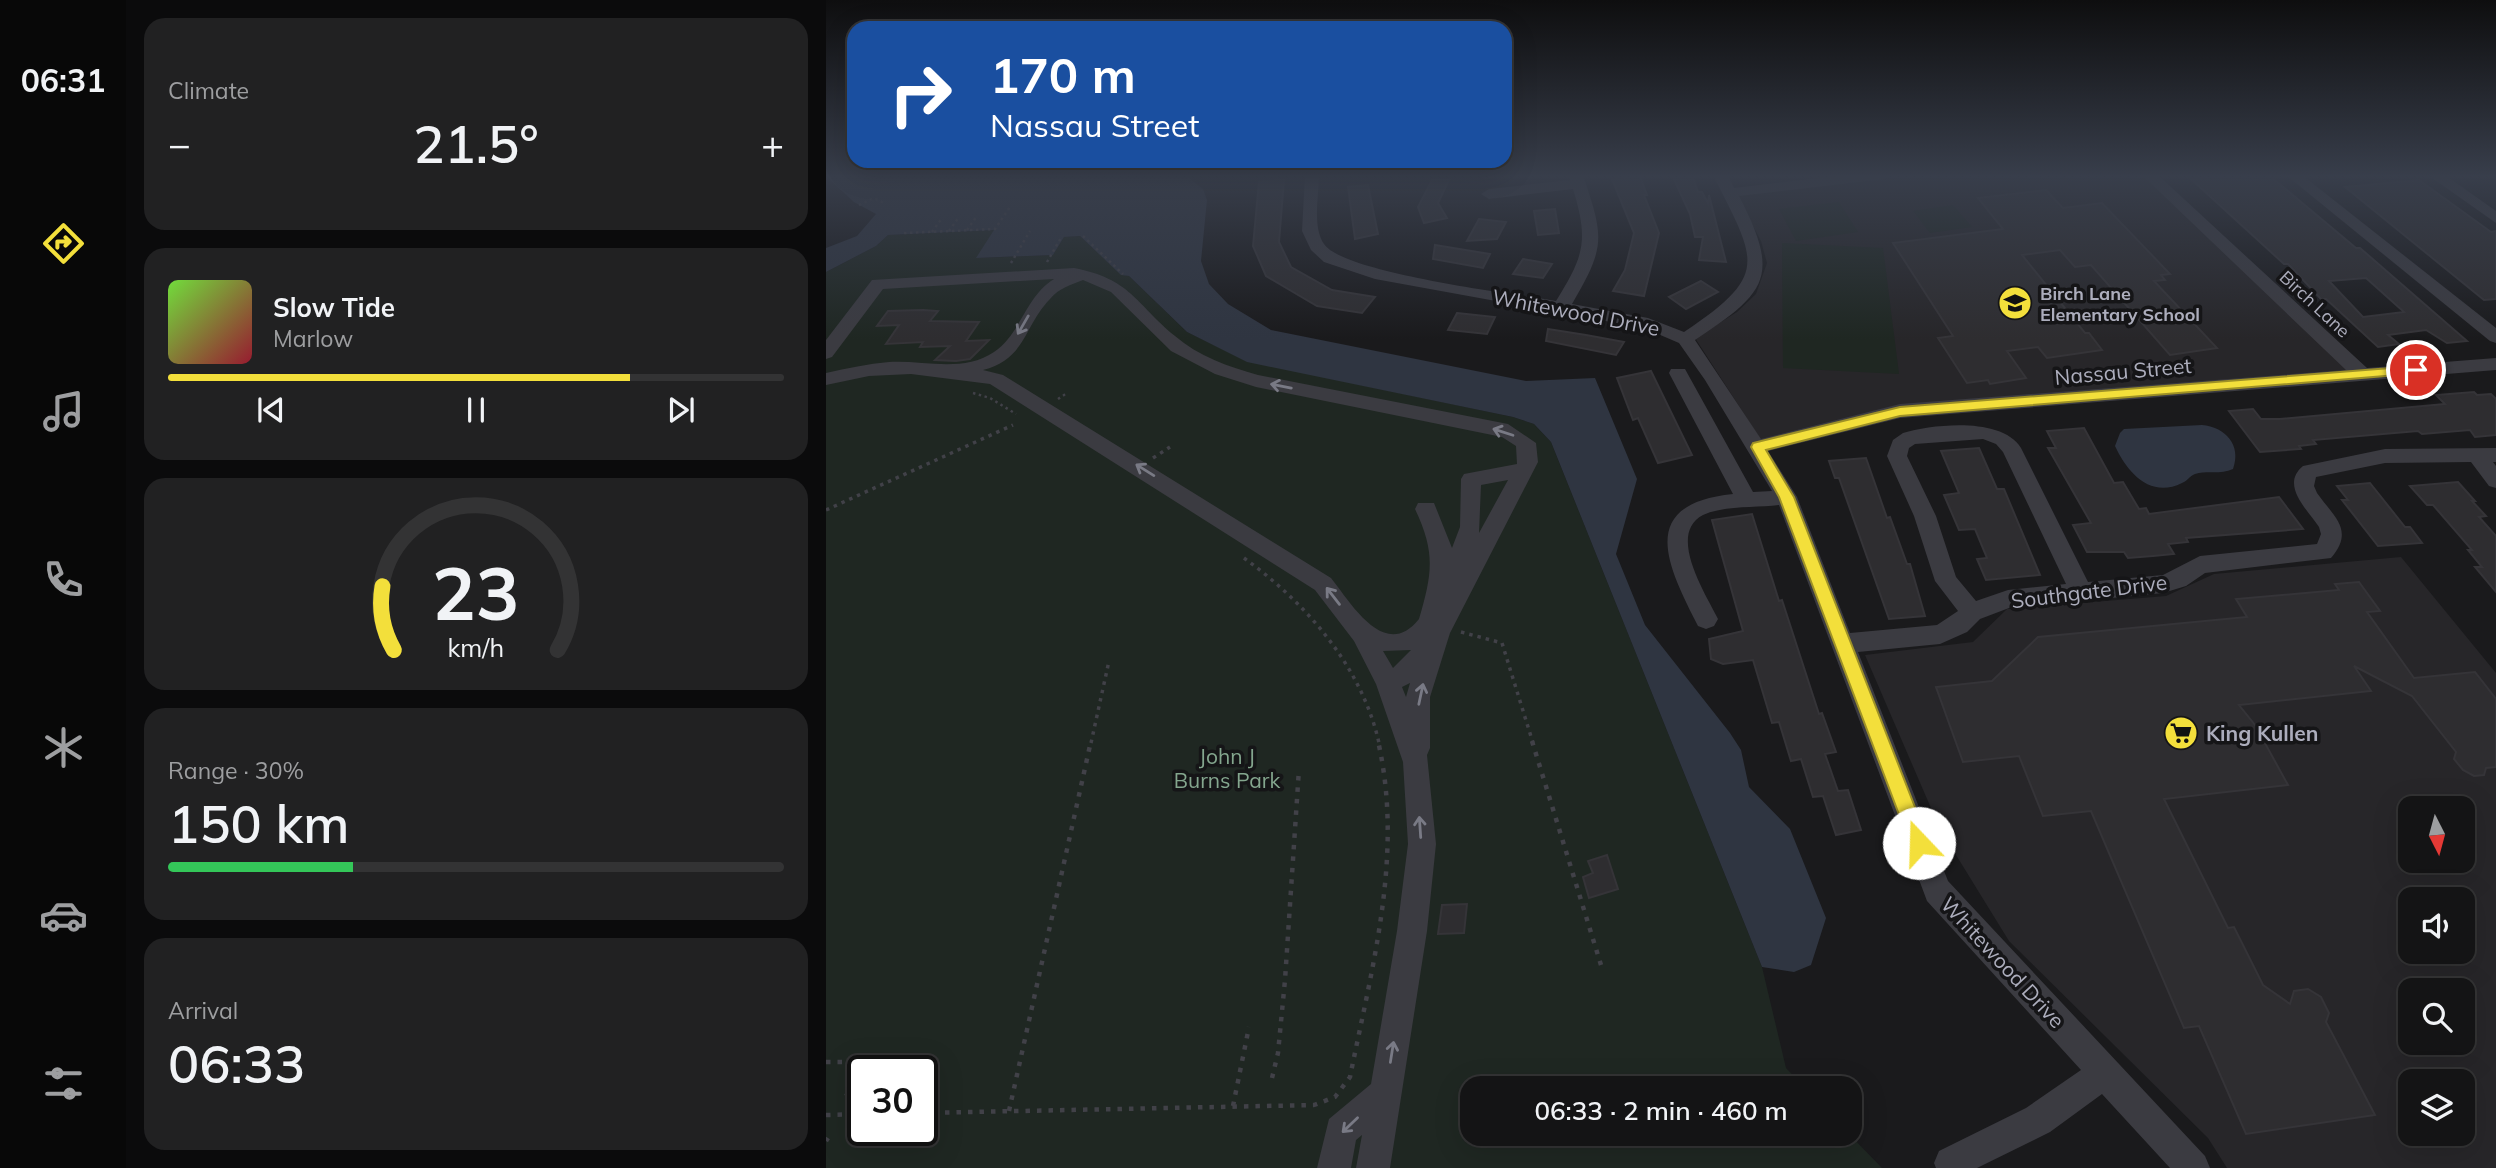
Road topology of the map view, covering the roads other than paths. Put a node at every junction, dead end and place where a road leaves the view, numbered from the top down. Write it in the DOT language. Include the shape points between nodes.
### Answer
graph roads {
  1 [pos="1310,230"];
  2 [pos="1594,230"];
  3 [pos="1747,230"];
  4 [pos="2207,230"];
  5 [pos="2361,230"];
  6 [pos="1040,269"];
  7 [pos="1094,275"];
  8 [pos="1037,299"];
  9 [pos="1562,306"];
  10 [pos="2496,337"];
  11 [pos="1685,339"];
  12 [pos="826,353"];
  13 [pos="2496,364"];
  14 [pos="1678,373"];
  15 [pos="2363,375"];
  16 [pos="826,379"];
  17 [pos="962,381"];
  18 [pos="1758,447"];
  19 [pos="2487,456"];
  20 [pos="1524,470"];
  21 [pos="2496,481"];
  22 [pos="1786,497"];
  23 [pos="1748,502"];
  24 [pos="1426,509"];
  25 [pos="2081,591"];
  26 [pos="1972,612"];
  27 [pos="1706,619"];
  28 [pos="1436,630"];
  29 [pos="1362,634"];
  30 [pos="1844,644"];
  31 [pos="1388,683"];
  32 [pos="1416,762"];
  33 [pos="2105,1072"];
  34 [pos="1385,1093"];
  35 [pos="1951,1163"];
  36 [pos="1334,1168"];
  37 [pos="1373,1168"];
  38 [pos="2193,1168"];
  1 -- 9 [label="street, Whitewood Drive" via="1317,247 1330,259 1375,274"];
  2 -- 9 [label="street" via="1589,261"];
  3 -- 11 [label="street" via="1758,268 1755,279 1743,298"];
  4 -- 15 [label="street, Birch Lane"];
  5 -- 10 [label="street"];
  6 -- 7 [label="street"];
  6 -- 8 [label="street" via="1024,292"];
  6 -- 12 [label="street" via="878,284"];
  7 -- 8 [label="street" via="1060,281"];
  20 -- 7 [label="street, one-way" via="1526,443 1508,431 1221,371 1169,340 1113,283"];
  8 -- 17 [label="street, one-way" via="1009,349"];
  9 -- 11 [label="street, Whitewood Drive" via="1648,323"];
  11 -- 18 [label="street, Whitewood Drive"];
  13 -- 15 [label="street, Nassau Street"];
  14 -- 23 [label="street"];
  15 -- 18 [label="street, Nassau Street" via="1900,411"];
  16 -- 17 [label="street" via="862,369 911,365"];
  29 -- 17 [label="street, one-way" via="1323,584 1019,391 996,379"];
  18 -- 22 [label="street, Whitewood Drive"];
  19 -- 21 [label="street"];
  19 -- 25 [label="street, Southgate Drive" via="2385,456 2311,471 2304,476 2304,489 2333,538 2323,551 2200,565 2163,584"];
  20 -- 28 [label="street"];
  20 -- 28 [label="street" via="1471,480 1471,527"];
  22 -- 23 [label="street"];
  22 -- 30 [label="street, Whitewood Drive"];
  23 -- 27 [label="street" via="1695,510 1679,532 1679,559"];
  24 -- 28 [label="street" via="1444,551"];
  25 -- 26 [label="street, Southgate Drive" via="2008,599"];
  25 -- 26 [label="street" via="2003,439 1983,432 1910,438 1900,445 1897,456 1925,516 1946,581"];
  26 -- 30 [label="street, Southgate Drive" via="1940,634"];
  28 -- 29 [label="street" via="1396,644"];
  28 -- 31 [label="street" via="1407,672"];
  32 -- 28 [label="street, one-way" via="1419,697"];
  29 -- 31 [label="street"];
  30 -- 33 [label="street, Whitewood Drive" via="1937,891"];
  31 -- 32 [label="street"];
  34 -- 32 [label="street, one-way" via="1422,844"];
  33 -- 35 [label="street" via="2038,1120"];
  33 -- 38 [label="street, Whitewood Drive"];
  34 -- 36 [label="street, one-way" via="1341,1131"];
  34 -- 37 [label="street"];
}
